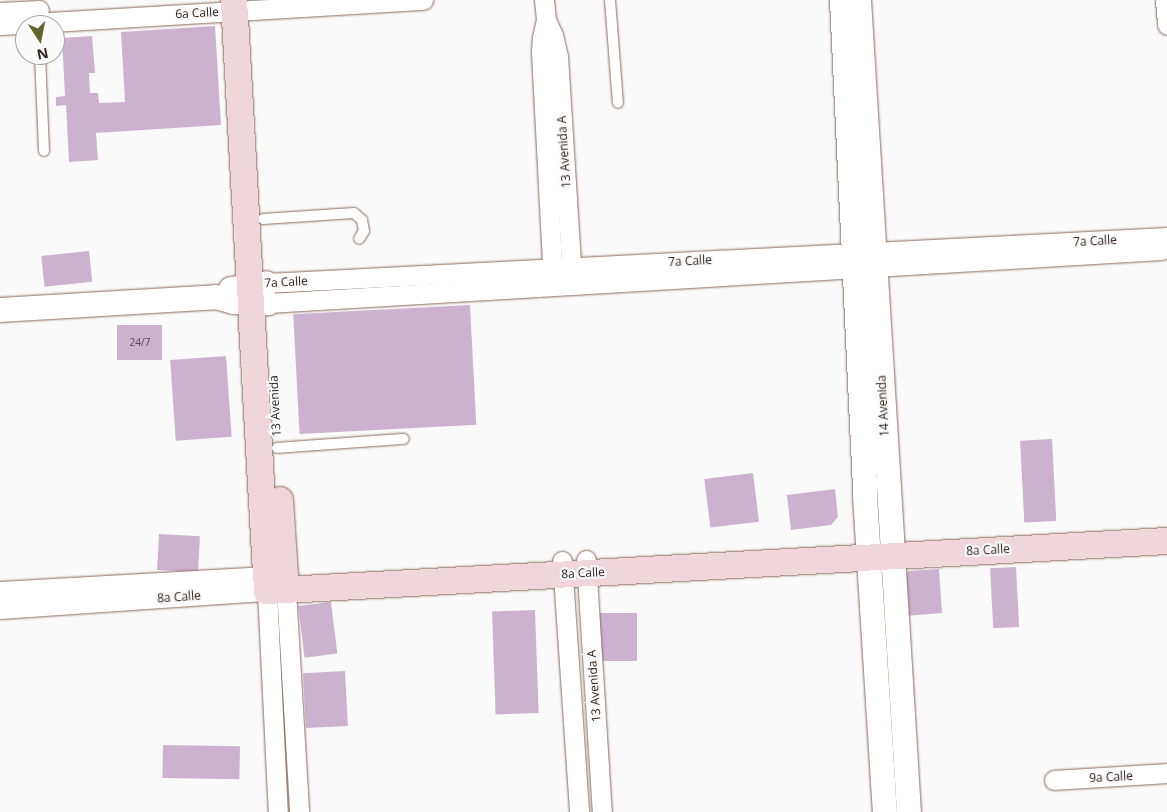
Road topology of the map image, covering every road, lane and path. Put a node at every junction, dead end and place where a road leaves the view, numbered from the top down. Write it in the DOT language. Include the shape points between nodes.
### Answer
graph roads {
  1 [pos="423,0"];
  2 [pos="544,0"];
  3 [pos="610,0"];
  4 [pos="842,0"];
  5 [pos="859,0"];
  6 [pos="1165,0"];
  7 [pos="240,4"];
  8 [pos="0,12"];
  9 [pos="16,15"];
  10 [pos="65,17"];
  11 [pos="546,20"];
  12 [pos="15,23"];
  13 [pos="0,25"];
  14 [pos="1167,25"];
  15 [pos="40,65"];
  16 [pos="618,103"];
  17 [pos="44,152"];
  18 [pos="263,219"];
  19 [pos="1167,237"];
  20 [pos="359,239"];
  21 [pos="1167,250"];
  22 [pos="865,261"];
  23 [pos="571,267"];
  24 [pos="552,268"];
  25 [pos="572,286"];
  26 [pos="553,287"];
  27 [pos="260,293"];
  28 [pos="0,310"];
  29 [pos="404,439"];
  30 [pos="277,448"];
  31 [pos="1167,527"];
  32 [pos="1167,541"];
  33 [pos="881,550"];
  34 [pos="574,567"];
  35 [pos="276,583"];
  36 [pos="0,591"];
  37 [pos="0,609"];
  38 [pos="1167,774"];
  39 [pos="1054,780"];
  40 [pos="278,812"];
  41 [pos="299,812"];
  42 [pos="579,812"];
  43 [pos="602,812"];
  44 [pos="886,812"];
  45 [pos="909,812"];
  1 -- 7 [label="street, 6a Calle"];
  2 -- 11 [label="street, 13 Avenida A"];
  3 -- 16 [label="lane"];
  4 -- 22 [label="street, 14 Avenida"];
  5 -- 22 [label="street, 14 Avenida"];
  6 -- 14 [label="street"];
  7 -- 10 [label="street, 6a Calle"];
  7 -- 18 [label="main road, 13 Avenida"];
  7 -- 27 [label="main road, 13 Avenida"];
  8 -- 9 [label="street, 6a Calle"];
  11 -- 23 [label="street, 13 Avenida A" via="558,56"];
  11 -- 24 [label="street, 13 Avenida A" via="541,53"];
  12 -- 13 [label="street, 6a Calle"];
  15 -- 17 [label="lane"];
  18 -- 20 [label="lane" via="354,213 359,215 364,225"];
  18 -- 27 [label="main road, 13 Avenida"];
  19 -- 22 [label="street, 7a Calle"];
  21 -- 22 [label="street, 7a Calle"];
  22 -- 23 [label="street, 7a Calle"];
  22 -- 25 [label="street, 7a Calle"];
  22 -- 33 [label="street, 14 Avenida"];
  23 -- 24 [label="street, 7a Calle"];
  23 -- 25 [label="street, 13 Avenida A"];
  24 -- 26 [label="street, 13 Avenida A"];
  24 -- 27 [label="street, 7a Calle"];
  25 -- 26 [label="street, 7a Calle"];
  26 -- 27 [label="street, 7a Calle"];
  27 -- 28 [label="street, 7a Calle" via="233,288 216,297"];
  27 -- 30 [label="main road, 13 Avenida"];
  27 -- 35 [label="main road, 13 Avenida"];
  29 -- 30 [label="lane"];
  30 -- 35 [label="main road, 13 Avenida"];
  31 -- 33 [label="main road, 8a Calle"];
  32 -- 33 [label="main road, 8a Calle"];
  33 -- 34 [label="main road, 8a Calle"];
  33 -- 44 [label="street, 14 Avenida"];
  33 -- 45 [label="street, 14 Avenida"];
  34 -- 35 [label="main road, 8a Calle"];
  34 -- 42 [label="street, 13 Avenida A"];
  34 -- 43 [label="street, 13 Avenida A"];
  35 -- 36 [label="street, 8a Calle"];
  35 -- 37 [label="street, 8a Calle"];
  35 -- 40 [label="street, 13 Avenida"];
  35 -- 41 [label="street, 13 Avenida"];
  38 -- 39 [label="street, 9a Calle"];
}
